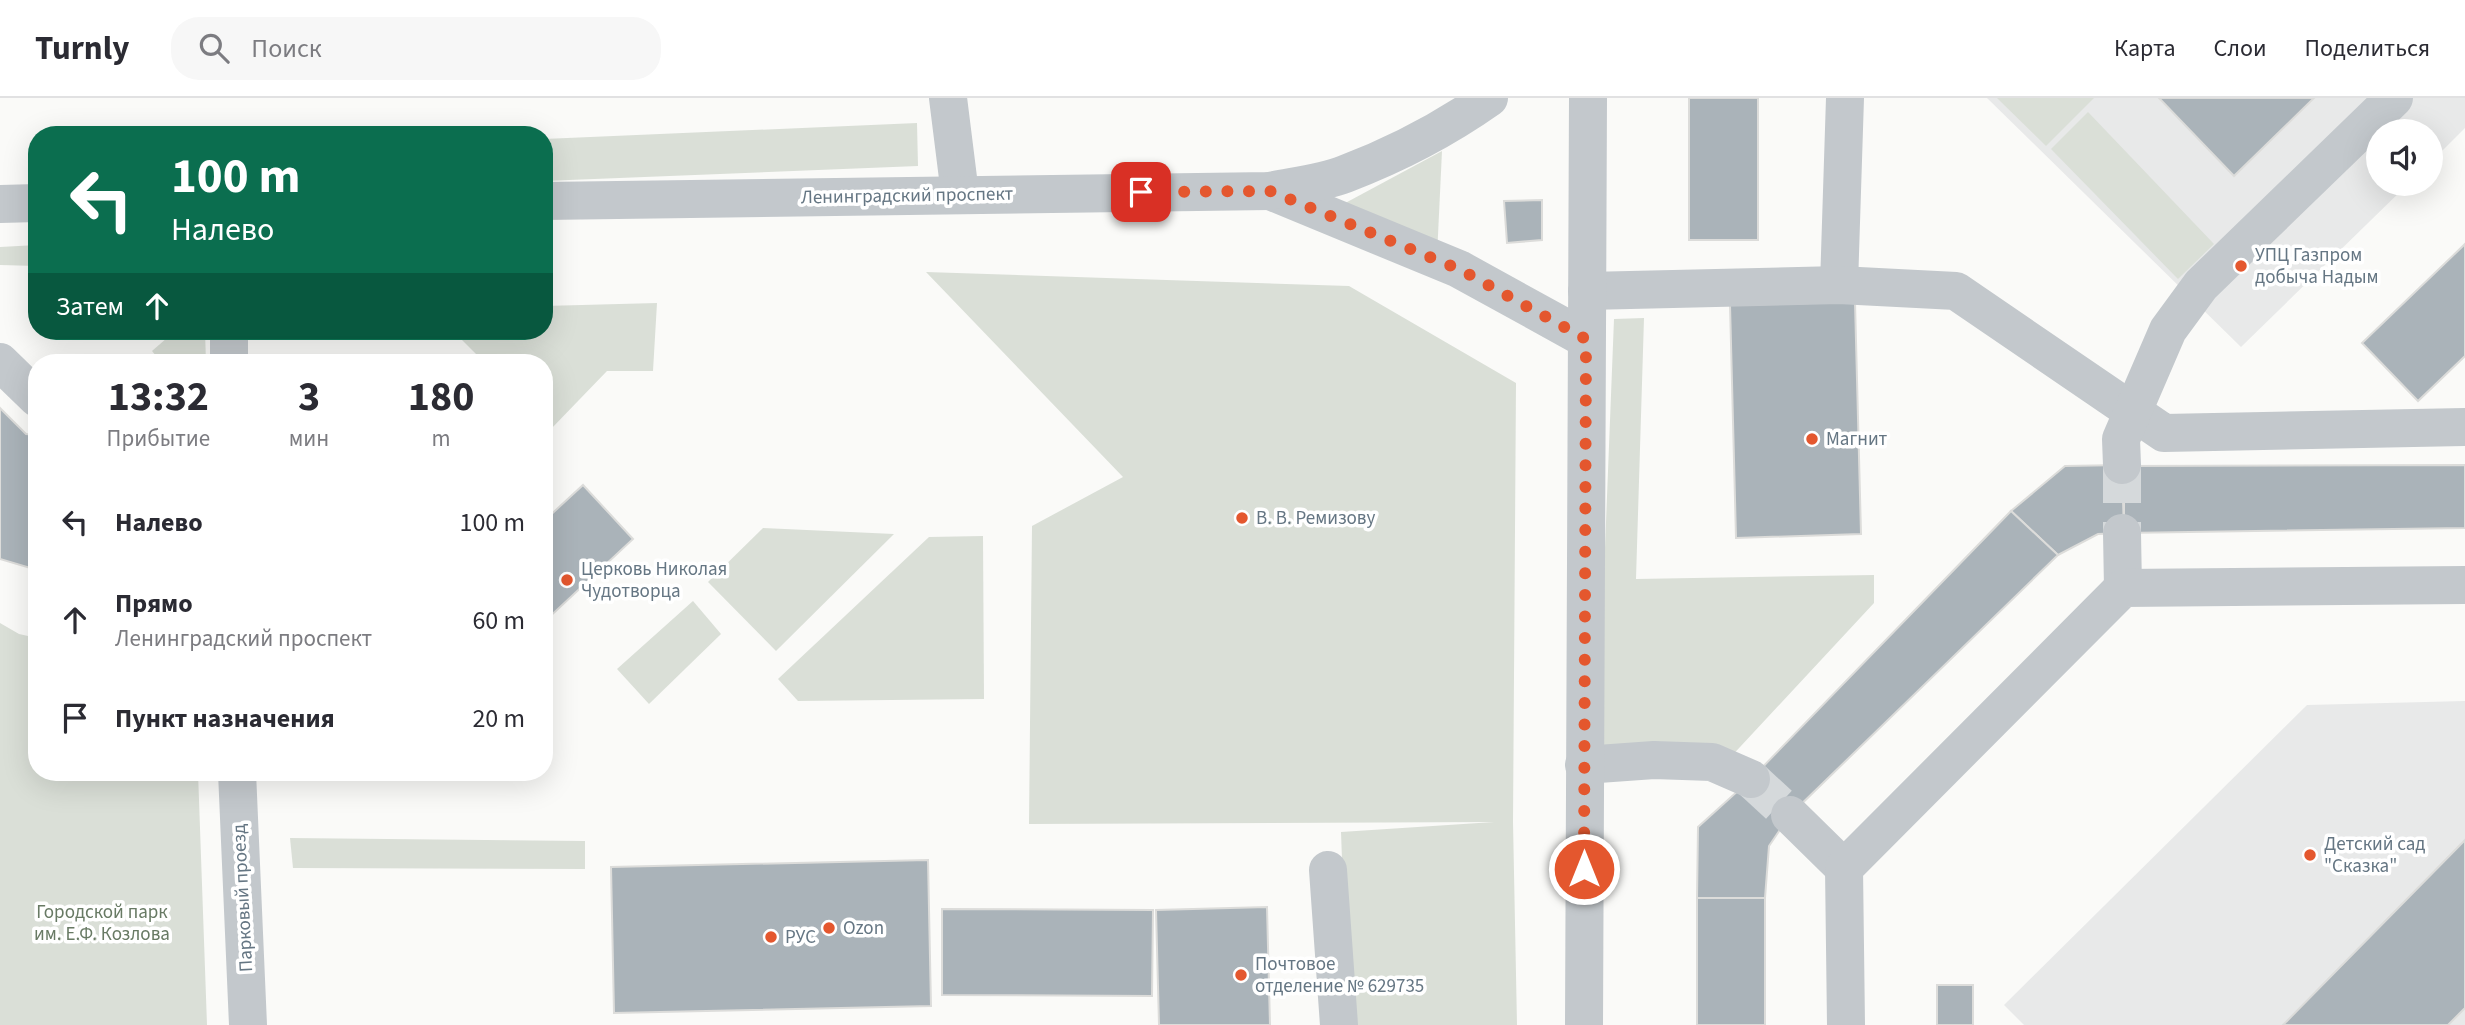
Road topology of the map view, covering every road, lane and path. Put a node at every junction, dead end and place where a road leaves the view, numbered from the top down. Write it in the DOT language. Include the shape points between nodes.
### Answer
graph roads {
  1 [pos="948,98"];
  2 [pos="1489,98"];
  3 [pos="1588,98"];
  4 [pos="1845,98"];
  5 [pos="2394,98"];
  6 [pos="1270,191"];
  7 [pos="960,194"];
  8 [pos="553,201"];
  9 [pos="28,203"];
  10 [pos="0,204"];
  11 [pos="1839,285"];
  12 [pos="1587,291"];
  13 [pos="1586,339"];
  14 [pos="0,362"];
  15 [pos="28,389"];
  16 [pos="2132,412"];
  17 [pos="2465,427"];
  18 [pos="2122,465"];
  19 [pos="2122,533"];
  20 [pos="2465,585"];
  21 [pos="2123,588"];
  22 [pos="1584,765"];
  23 [pos="1751,779"];
  24 [pos="237,781"];
  25 [pos="1790,815"];
  26 [pos="1844,868"];
  27 [pos="1328,870"];
  28 [pos="248,1025"];
  29 [pos="1339,1025"];
  30 [pos="1584,1025"];
  31 [pos="1846,1025"];
  1 -- 7 [label="street"];
  2 -- 6 [label="street" via="1405,147 1342,175"];
  3 -- 12 [label="street"];
  4 -- 11 [label="street"];
  5 -- 16 [label="street" via="2201,285 2168,330"];
  6 -- 7 [label="street, Ленинградский проспект"];
  6 -- 13 [label="street" via="1459,269"];
  7 -- 8 [label="street, Ленинградский проспект"];
  9 -- 10 [label="street"];
  11 -- 12 [label="street"];
  11 -- 16 [label="street" via="1956,291"];
  12 -- 13 [label="street"];
  13 -- 22 [label="street"];
  14 -- 15 [label="street"];
  16 -- 17 [label="street" via="2164,433"];
  16 -- 18 [label="street" via="2121,439"];
  19 -- 21 [label="street"];
  20 -- 21 [label="street"];
  21 -- 26 [label="street"];
  22 -- 23 [label="street" via="1712,762"];
  22 -- 30 [label="street"];
  24 -- 28 [label="street, Парковый проезд"];
  25 -- 26 [label="street"];
  26 -- 31 [label="street"];
  27 -- 29 [label="street"];
}
